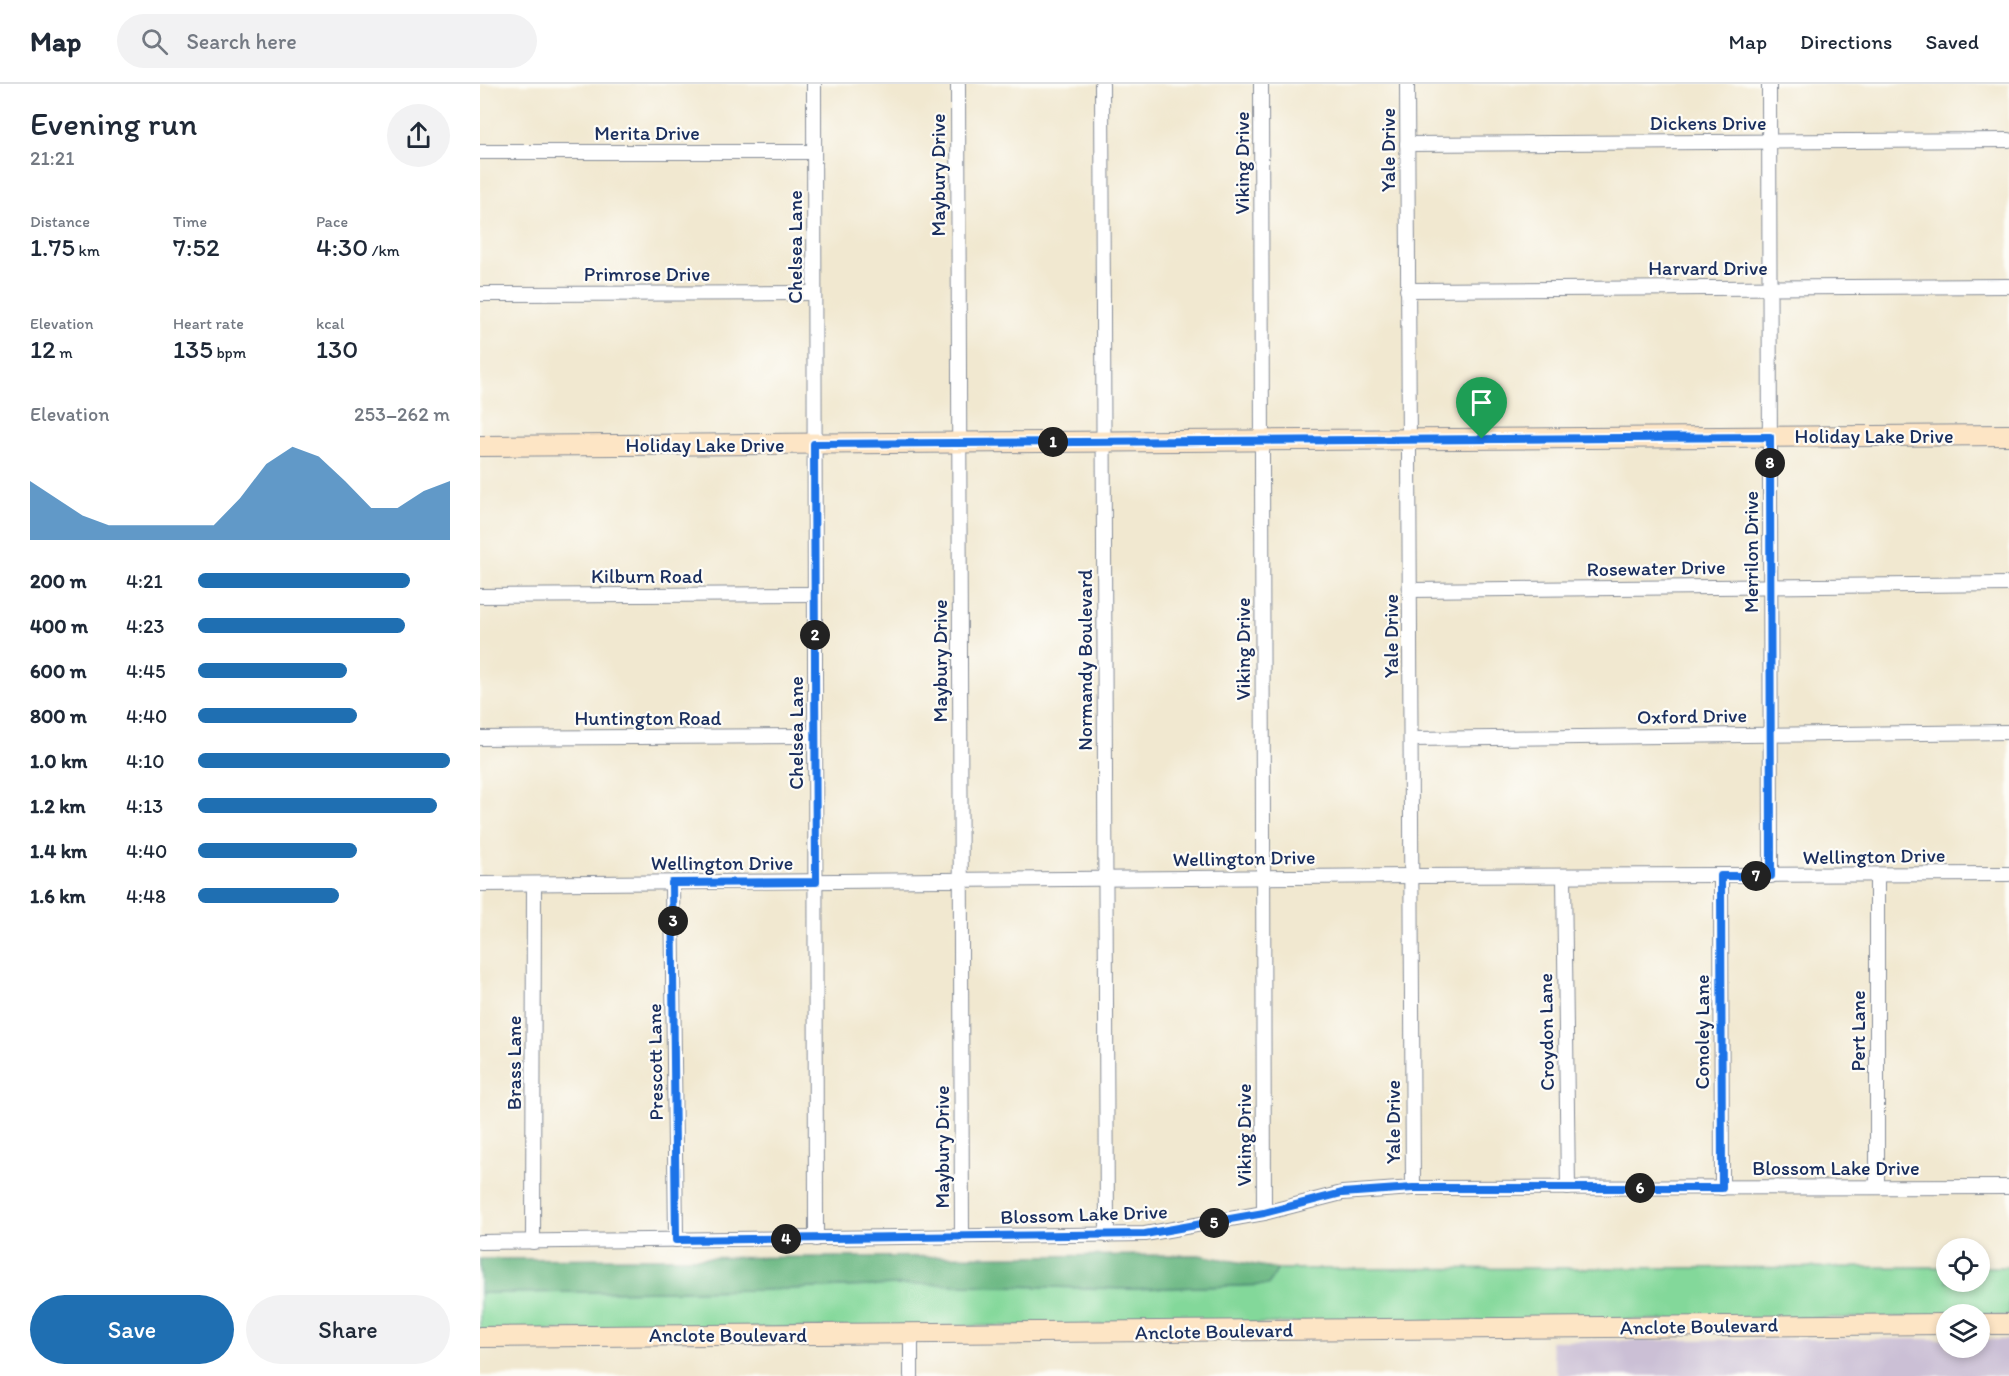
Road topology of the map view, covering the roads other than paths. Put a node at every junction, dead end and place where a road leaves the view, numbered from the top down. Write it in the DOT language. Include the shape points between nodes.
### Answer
graph roads {
  1 [pos="814,84"];
  2 [pos="958,84"];
  3 [pos="1102,84"];
  4 [pos="1261,84"];
  5 [pos="1407,84"];
  6 [pos="1769,84"];
  7 [pos="2009,140"];
  8 [pos="1769,142"];
  9 [pos="1407,144"];
  10 [pos="480,152"];
  11 [pos="814,152"];
  12 [pos="2009,286"];
  13 [pos="1769,287"];
  14 [pos="1407,290"];
  15 [pos="480,294"];
  16 [pos="814,294"];
  17 [pos="2009,435"];
  18 [pos="1770,437"];
  19 [pos="1410,440"];
  20 [pos="1262,441"];
  21 [pos="1103,442"];
  22 [pos="959,443"];
  23 [pos="814,444"];
  24 [pos="480,446"];
  25 [pos="2009,584"];
  26 [pos="1770,586"];
  27 [pos="1411,590"];
  28 [pos="815,594"];
  29 [pos="480,596"];
  30 [pos="2009,732"];
  31 [pos="1771,735"];
  32 [pos="815,736"];
  33 [pos="480,738"];
  34 [pos="1411,739"];
  35 [pos="2009,874"];
  36 [pos="1877,875"];
  37 [pos="1412,876"];
  38 [pos="1564,876"];
  39 [pos="1721,876"];
  40 [pos="1771,876"];
  41 [pos="1263,878"];
  42 [pos="1105,879"];
  43 [pos="961,880"];
  44 [pos="816,882"];
  45 [pos="672,883"];
  46 [pos="480,884"];
  47 [pos="534,884"];
  48 [pos="1877,1187"];
  49 [pos="2009,1187"];
  50 [pos="1413,1188"];
  51 [pos="1568,1188"];
  52 [pos="1722,1188"];
  53 [pos="1264,1213"];
  54 [pos="1107,1235"];
  55 [pos="962,1237"];
  56 [pos="816,1239"];
  57 [pos="676,1240"];
  58 [pos="480,1242"];
  59 [pos="533,1242"];
  60 [pos="1936,1324"];
  61 [pos="1990,1324"];
  62 [pos="2009,1324"];
  63 [pos="911,1333"];
  64 [pos="480,1337"];
  65 [pos="911,1376"];
  1 -- 11 [label="street, Chelsea Lane"];
  2 -- 22 [label="street, Maybury Drive"];
  3 -- 21 [label="street, Normandy Boulevard"];
  4 -- 20 [label="street, Viking Drive"];
  5 -- 9 [label="street, Yale Drive"];
  6 -- 8 [label="street, Merrilon Drive"];
  7 -- 8 [label="street, Dickens Drive"];
  8 -- 9 [label="street, Dickens Drive"];
  8 -- 13 [label="street, Merrilon Drive"];
  9 -- 14 [label="street, Yale Drive"];
  10 -- 11 [label="street, Merita Drive"];
  11 -- 16 [label="street, Chelsea Lane"];
  12 -- 13 [label="street, Harvard Drive"];
  13 -- 14 [label="street, Harvard Drive"];
  13 -- 18 [label="street, Merrilon Drive"];
  14 -- 19 [label="street, Yale Drive"];
  15 -- 16 [label="street, Primrose Drive"];
  16 -- 23 [label="street, Chelsea Lane"];
  17 -- 18 [label="street, Holiday Lake Drive"];
  18 -- 19 [label="street, Holiday Lake Drive"];
  18 -- 26 [label="street, Merrilon Drive"];
  19 -- 20 [label="street, Holiday Lake Drive"];
  19 -- 27 [label="street, Yale Drive"];
  20 -- 21 [label="street, Holiday Lake Drive"];
  20 -- 41 [label="street, Viking Drive"];
  21 -- 22 [label="street, Holiday Lake Drive"];
  21 -- 42 [label="street, Normandy Boulevard"];
  22 -- 23 [label="street, Holiday Lake Drive"];
  22 -- 43 [label="street, Maybury Drive"];
  23 -- 24 [label="street, Holiday Lake Drive"];
  23 -- 28 [label="street, Chelsea Lane"];
  25 -- 26 [label="street, Rosewater Drive"];
  26 -- 27 [label="street, Rosewater Drive"];
  26 -- 31 [label="street, Merrilon Drive"];
  27 -- 34 [label="street, Yale Drive"];
  28 -- 29 [label="street, Kilburn Road"];
  28 -- 32 [label="street, Chelsea Lane"];
  30 -- 31 [label="street, Oxford Drive"];
  31 -- 34 [label="street, Oxford Drive"];
  31 -- 40 [label="street, Merrilon Drive"];
  32 -- 33 [label="street, Huntington Road"];
  32 -- 44 [label="street, Chelsea Lane"];
  34 -- 37 [label="street, Yale Drive"];
  35 -- 36 [label="street, Wellington Drive"];
  36 -- 40 [label="street, Wellington Drive"];
  36 -- 48 [label="street, Pert Lane"];
  37 -- 38 [label="street, Wellington Drive"];
  37 -- 41 [label="street, Wellington Drive"];
  37 -- 50 [label="street, Yale Drive"];
  38 -- 39 [label="street, Wellington Drive"];
  38 -- 51 [label="street, Croydon Lane"];
  39 -- 40 [label="street, Wellington Drive"];
  39 -- 52 [label="street, Conoley Lane"];
  41 -- 42 [label="street, Wellington Drive"];
  41 -- 53 [label="street, Viking Drive"];
  42 -- 43 [label="street, Wellington Drive"];
  42 -- 54 [label="street, Normandy Boulevard"];
  43 -- 44 [label="street, Wellington Drive"];
  43 -- 55 [label="street, Maybury Drive"];
  44 -- 45 [label="street, Wellington Drive"];
  44 -- 56 [label="street, Chelsea Lane"];
  45 -- 47 [label="street, Wellington Drive"];
  45 -- 57 [label="street, Prescott Lane"];
  46 -- 47 [label="street, Wellington Drive"];
  47 -- 59 [label="street, Brass Lane"];
  48 -- 49 [label="street, Blossom Lake Drive"];
  48 -- 52 [label="street, Blossom Lake Drive"];
  50 -- 51 [label="street, Blossom Lake Drive"];
  50 -- 53 [label="street, Blossom Lake Drive" via="1342,1193"];
  51 -- 52 [label="street, Blossom Lake Drive"];
  53 -- 54 [label="street, Blossom Lake Drive" via="1186,1229"];
  54 -- 55 [label="street, Blossom Lake Drive"];
  55 -- 56 [label="street, Blossom Lake Drive"];
  56 -- 57 [label="street, Blossom Lake Drive"];
  57 -- 59 [label="street, Blossom Lake Drive"];
  58 -- 59 [label="street, Blossom Lake Drive"];
  60 -- 63 [label="street, Anclote Boulevard"];
  61 -- 62 [label="street"];
  63 -- 64 [label="street, Anclote Boulevard"];
  63 -- 65 [label="street"];
}
